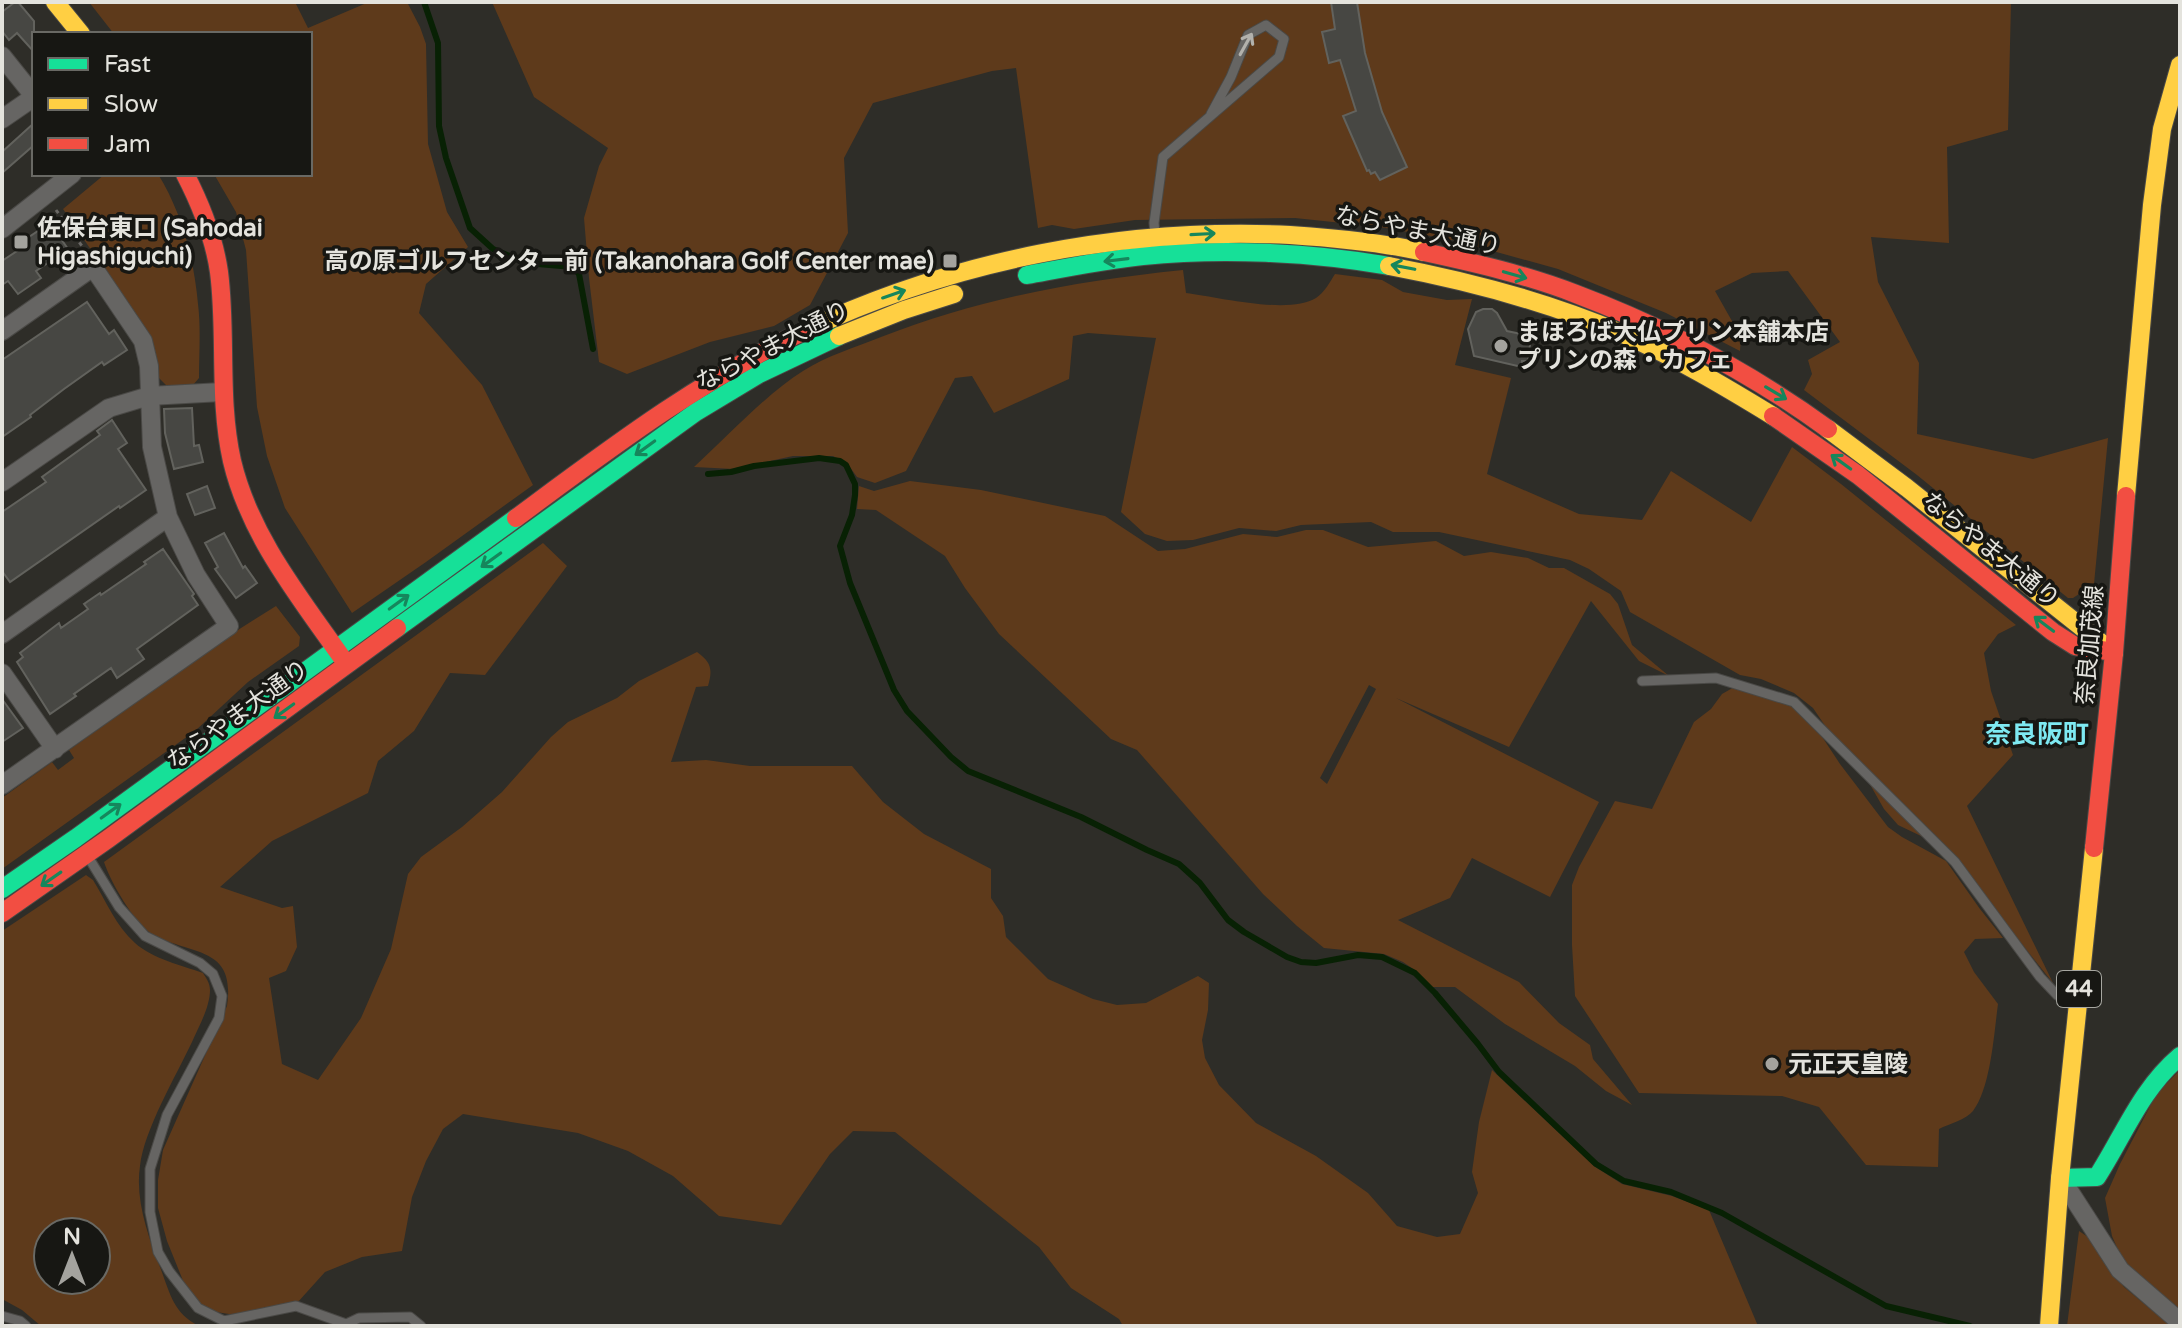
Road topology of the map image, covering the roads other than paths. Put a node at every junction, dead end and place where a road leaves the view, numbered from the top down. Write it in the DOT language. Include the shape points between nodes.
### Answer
graph roads {
  1 [pos="55,2"];
  2 [pos="79,32"];
  3 [pos="2,56"];
  4 [pos="2180,65"];
  5 [pos="32,94"];
  6 [pos="32,97"];
  7 [pos="1211,114"];
  8 [pos="2,119"];
  9 [pos="69,176"];
  10 [pos="186,176"];
  11 [pos="2,229"];
  12 [pos="1155,237"];
  13 [pos="995,282"];
  14 [pos="969,289"];
  15 [pos="2,331"];
  16 [pos="222,392"];
  17 [pos="149,396"];
  18 [pos="704,396"];
  19 [pos="2,482"];
  20 [pos="168,517"];
  21 [pos="2,634"];
  22 [pos="336,648"];
  23 [pos="2114,653"];
  24 [pos="347,665"];
  25 [pos="2,673"];
  26 [pos="1642,681"];
  27 [pos="55,749"];
  28 [pos="2,785"];
  29 [pos="81,846"];
  30 [pos="2,889"];
  31 [pos="2,913"];
  32 [pos="2077,1008"];
  33 [pos="2180,1056"];
  34 [pos="2060,1178"];
  35 [pos="2,1316"];
  36 [pos="2180,1322"];
  37 [pos="344,1325"];
  38 [pos="26,1326"];
  39 [pos="421,1326"];
  40 [pos="2049,1326"];
  1 -- 2 [label="street"];
  3 -- 5 [label="street"];
  4 -- 23 [label="street, 奈良加茂線 / 44" via="2162,129 2152,205"];
  6 -- 8 [label="street"];
  7 -- 7 [label="lane, one-way" via="1248,35 1266,25 1284,39 1279,57"];
  7 -- 12 [label="lane" via="1163,157"];
  9 -- 11 [label="street"];
  10 -- 16 [label="street" via="209,232 220,281"];
  18 -- 12 [label="street, ならやま大通り, one-way" via="748,359 890,295 973,269 1078,246"];
  12 -- 23 [label="street, ならやま大通り, one-way" via="1271,233 1406,248 1549,284 1644,320 1800,408"];
  23 -- 13 [label="street, ならやま大通り, one-way" via="2074,646 1858,475 1715,378 1597,321 1540,301 1388,264 1270,252 1155,255"];
  14 -- 18 [label="street, ならやま大通り" via="890,315"];
  15 -- 17 [label="street" via="93,267 143,341"];
  16 -- 17 [label="street"];
  16 -- 22 [label="street" via="232,462 254,523"];
  17 -- 19 [label="street" via="109,408"];
  17 -- 20 [label="street" via="152,447"];
  22 -- 18 [label="street, ならやま大通り, one-way" via="639,428"];
  18 -- 24 [label="street, ならやま大通り, one-way" via="660,437"];
  20 -- 21 [label="street"];
  20 -- 27 [label="street" via="229,626"];
  22 -- 24 [label="street"];
  29 -- 22 [label="street, ならやま大通り, one-way"];
  23 -- 32 [label="street, 奈良加茂線 / 44"];
  24 -- 29 [label="street, ならやま大通り, one-way"];
  25 -- 27 [label="street"];
  26 -- 32 [label="lane" via="1716,678 1794,702 1955,862 2040,977"];
  27 -- 28 [label="street"];
  29 -- 30 [label="street, ならやま大通り"];
  29 -- 31 [label="street, ならやま大通り, one-way"];
  29 -- 37 [label="lane" via="119,907 145,936 200,963 213,974 222,996 219,1018 167,1115 150,1169 150,1212 158,1252 198,1308 224,1321 296,1306"];
  32 -- 34 [label="street, 奈良加茂線 / 44"];
  33 -- 34 [label="street" via="2144,1093 2097,1177"];
  34 -- 36 [label="street" via="2120,1270"];
  34 -- 40 [label="street, 奈良加茂線 / 44"];
  35 -- 38 [label="lane"];
  37 -- 39 [label="lane" via="359,1318 410,1317"];
}
